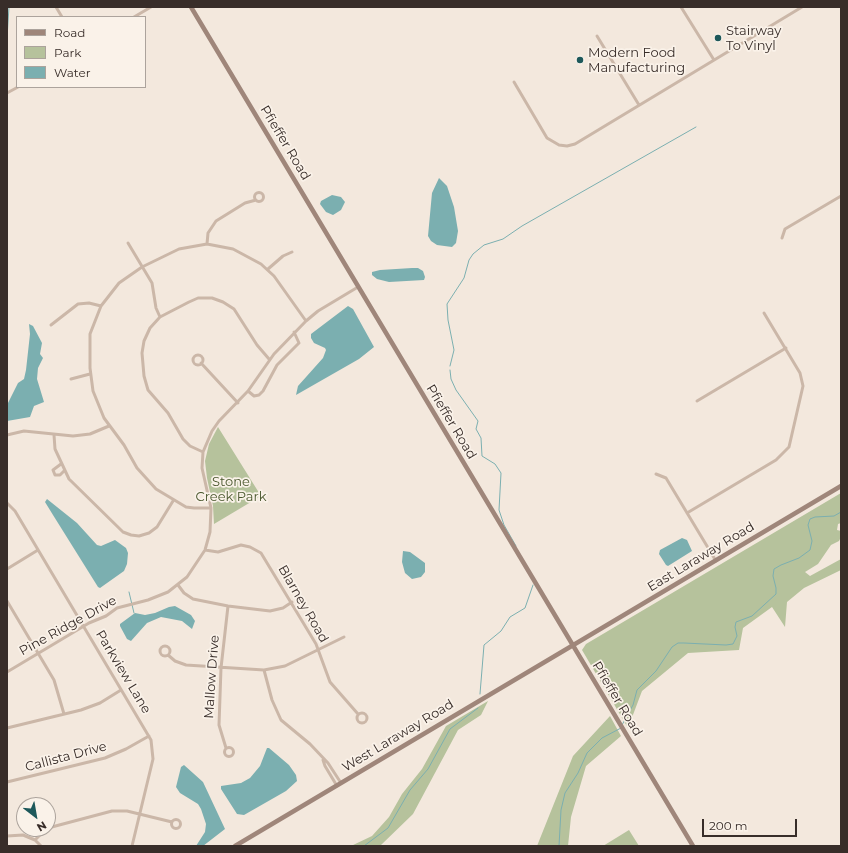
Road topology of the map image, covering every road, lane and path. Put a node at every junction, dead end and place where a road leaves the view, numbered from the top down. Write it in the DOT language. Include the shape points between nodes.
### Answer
graph roads {
  1 [pos="56,7"];
  2 [pos="151,7"];
  3 [pos="191,7"];
  4 [pos="681,7"];
  5 [pos="802,7"];
  6 [pos="61,16"];
  7 [pos="136,16"];
  8 [pos="597,36"];
  9 [pos="714,60"];
  10 [pos="514,82"];
  11 [pos="16,88"];
  12 [pos="7,93"];
  13 [pos="639,105"];
  14 [pos="841,196"];
  15 [pos="256,200"];
  16 [pos="782,238"];
  17 [pos="128,243"];
  18 [pos="207,244"];
  19 [pos="292,252"];
  20 [pos="142,267"];
  21 [pos="268,269"];
  22 [pos="358,288"];
  23 [pos="101,306"];
  24 [pos="764,313"];
  25 [pos="160,317"];
  26 [pos="306,321"];
  27 [pos="51,325"];
  28 [pos="294,332"];
  29 [pos="786,348"];
  30 [pos="269,359"];
  31 [pos="201,363"];
  32 [pos="90,374"];
  33 [pos="71,379"];
  34 [pos="248,391"];
  35 [pos="697,401"];
  36 [pos="238,403"];
  37 [pos="109,426"];
  38 [pos="7,435"];
  39 [pos="54,435"];
  40 [pos="203,452"];
  41 [pos="61,464"];
  42 [pos="64,471"];
  43 [pos="656,474"];
  44 [pos="841,486"];
  45 [pos="173,501"];
  46 [pos="7,503"];
  47 [pos="211,508"];
  48 [pos="687,513"];
  49 [pos="38,550"];
  50 [pos="205,550"];
  51 [pos="716,561"];
  52 [pos="7,569"];
  53 [pos="178,585"];
  54 [pos="7,601"];
  55 [pos="292,602"];
  56 [pos="228,606"];
  57 [pos="84,626"];
  58 [pos="344,637"];
  59 [pos="572,645"];
  60 [pos="319,650"];
  61 [pos="38,653"];
  62 [pos="168,655"];
  63 [pos="221,668"];
  64 [pos="264,670"];
  65 [pos="7,672"];
  66 [pos="121,690"];
  67 [pos="64,714"];
  68 [pos="358,714"];
  69 [pos="7,728"];
  70 [pos="149,736"];
  71 [pos="226,748"];
  72 [pos="7,782"];
  73 [pos="339,784"];
  74 [pos="140,814"];
  75 [pos="172,822"];
  76 [pos="56,826"];
  77 [pos="7,836"];
  78 [pos="38,837"];
  79 [pos="35,840"];
  80 [pos="41,846"];
  81 [pos="132,846"];
  82 [pos="235,846"];
  83 [pos="693,846"];
  1 -- 6 [label="street"];
  2 -- 7 [label="street"];
  3 -- 22 [label="street, Pfieffer Road"];
  4 -- 9 [label="street"];
  5 -- 9 [label="street"];
  8 -- 13 [label="street"];
  9 -- 13 [label="street"];
  10 -- 13 [label="street" via="547,138 559,145 575,144"];
  11 -- 12 [label="street"];
  14 -- 16 [label="street" via="785,229"];
  15 -- 18 [label="street" via="245,203 216,221 208,233"];
  17 -- 20 [label="street"];
  18 -- 20 [label="street" via="179,249"];
  18 -- 21 [label="street" via="238,251"];
  19 -- 21 [label="street"];
  20 -- 23 [label="street" via="115,287"];
  20 -- 25 [label="street" via="152,283"];
  21 -- 26 [label="street"];
  22 -- 26 [label="street, Pine Ridge Drive" via="318,311"];
  22 -- 59 [label="street, Pfieffer Road"];
  23 -- 27 [label="street" via="78,304"];
  23 -- 32 [label="street" via="90,334"];
  24 -- 29 [label="street"];
  25 -- 30 [label="street" via="198,298 218,300 234,309"];
  25 -- 40 [label="street" via="150,328 142,353 148,390 168,413 183,439 190,446"];
  26 -- 28 [label="street, Pine Ridge Drive"];
  28 -- 30 [label="street, Pine Ridge Drive"];
  28 -- 34 [label="street" via="299,343 277,365 263,391 254,396"];
  29 -- 35 [label="street"];
  29 -- 48 [label="street" via="800,373 803,386 789,447 776,460"];
  30 -- 34 [label="street, Pine Ridge Drive"];
  31 -- 36 [label="street"];
  32 -- 33 [label="street"];
  32 -- 37 [label="street" via="93,391"];
  34 -- 36 [label="street, Pine Ridge Drive"];
  36 -- 40 [label="street, Pine Ridge Drive" via="215,425"];
  37 -- 39 [label="street" via="90,434"];
  37 -- 45 [label="street" via="148,482"];
  38 -- 39 [label="street" via="24,431"];
  39 -- 41 [label="street" via="55,449"];
  40 -- 47 [label="street, Pine Ridge Drive" via="203,475"];
  41 -- 42 [label="street"];
  41 -- 42 [label="street" via="53,470 55,475 60,475"];
  42 -- 45 [label="street" via="123,532 131,535 149,533 157,527"];
  43 -- 48 [label="street" via="666,478"];
  44 -- 51 [label="street, East Laraway Road"];
  45 -- 47 [label="street" via="190,508"];
  46 -- 49 [label="street, Parkview Lane" via="15,511"];
  47 -- 50 [label="street, Pine Ridge Drive" via="210,532"];
  48 -- 51 [label="street"];
  49 -- 52 [label="street"];
  49 -- 57 [label="street, Parkview Lane"];
  50 -- 53 [label="street, Pine Ridge Drive"];
  50 -- 55 [label="street, Blarney Road" via="218,552 241,545 254,549 264,556"];
  51 -- 59 [label="street, East Laraway Road"];
  53 -- 56 [label="street" via="193,599"];
  53 -- 57 [label="street, Pine Ridge Drive" via="155,597 127,605"];
  54 -- 61 [label="street"];
  55 -- 56 [label="street" via="283,608 270,611"];
  55 -- 60 [label="street, Blarney Road"];
  56 -- 63 [label="street, Mallow Drive"];
  57 -- 61 [label="street, Pine Ridge Drive"];
  57 -- 66 [label="street, Parkview Lane"];
  58 -- 60 [label="street"];
  59 -- 73 [label="street, West Laraway Road"];
  59 -- 83 [label="street, Pfieffer Road"];
  60 -- 64 [label="street" via="286,666"];
  60 -- 68 [label="street, Blarney Road" via="330,682"];
  61 -- 65 [label="street, Pine Ridge Drive"];
  61 -- 67 [label="street" via="55,683"];
  62 -- 63 [label="street" via="182,664"];
  63 -- 64 [label="street"];
  63 -- 71 [label="street, Mallow Drive" via="219,725"];
  64 -- 73 [label="street" via="272,700 281,720 328,763"];
  66 -- 67 [label="street" via="94,706"];
  66 -- 70 [label="street, Parkview Lane"];
  67 -- 69 [label="street"];
  70 -- 72 [label="street, Callista Drive" via="105,758"];
  70 -- 74 [label="street, Parkview Lane" via="153,747 153,759"];
  73 -- 82 [label="street, West Laraway Road"];
  74 -- 75 [label="street"];
  74 -- 76 [label="street" via="112,811"];
  74 -- 81 [label="street, Parkview Lane"];
  77 -- 79 [label="street" via="24,835"];
  78 -- 79 [label="street"];
  79 -- 80 [label="street"];
}
